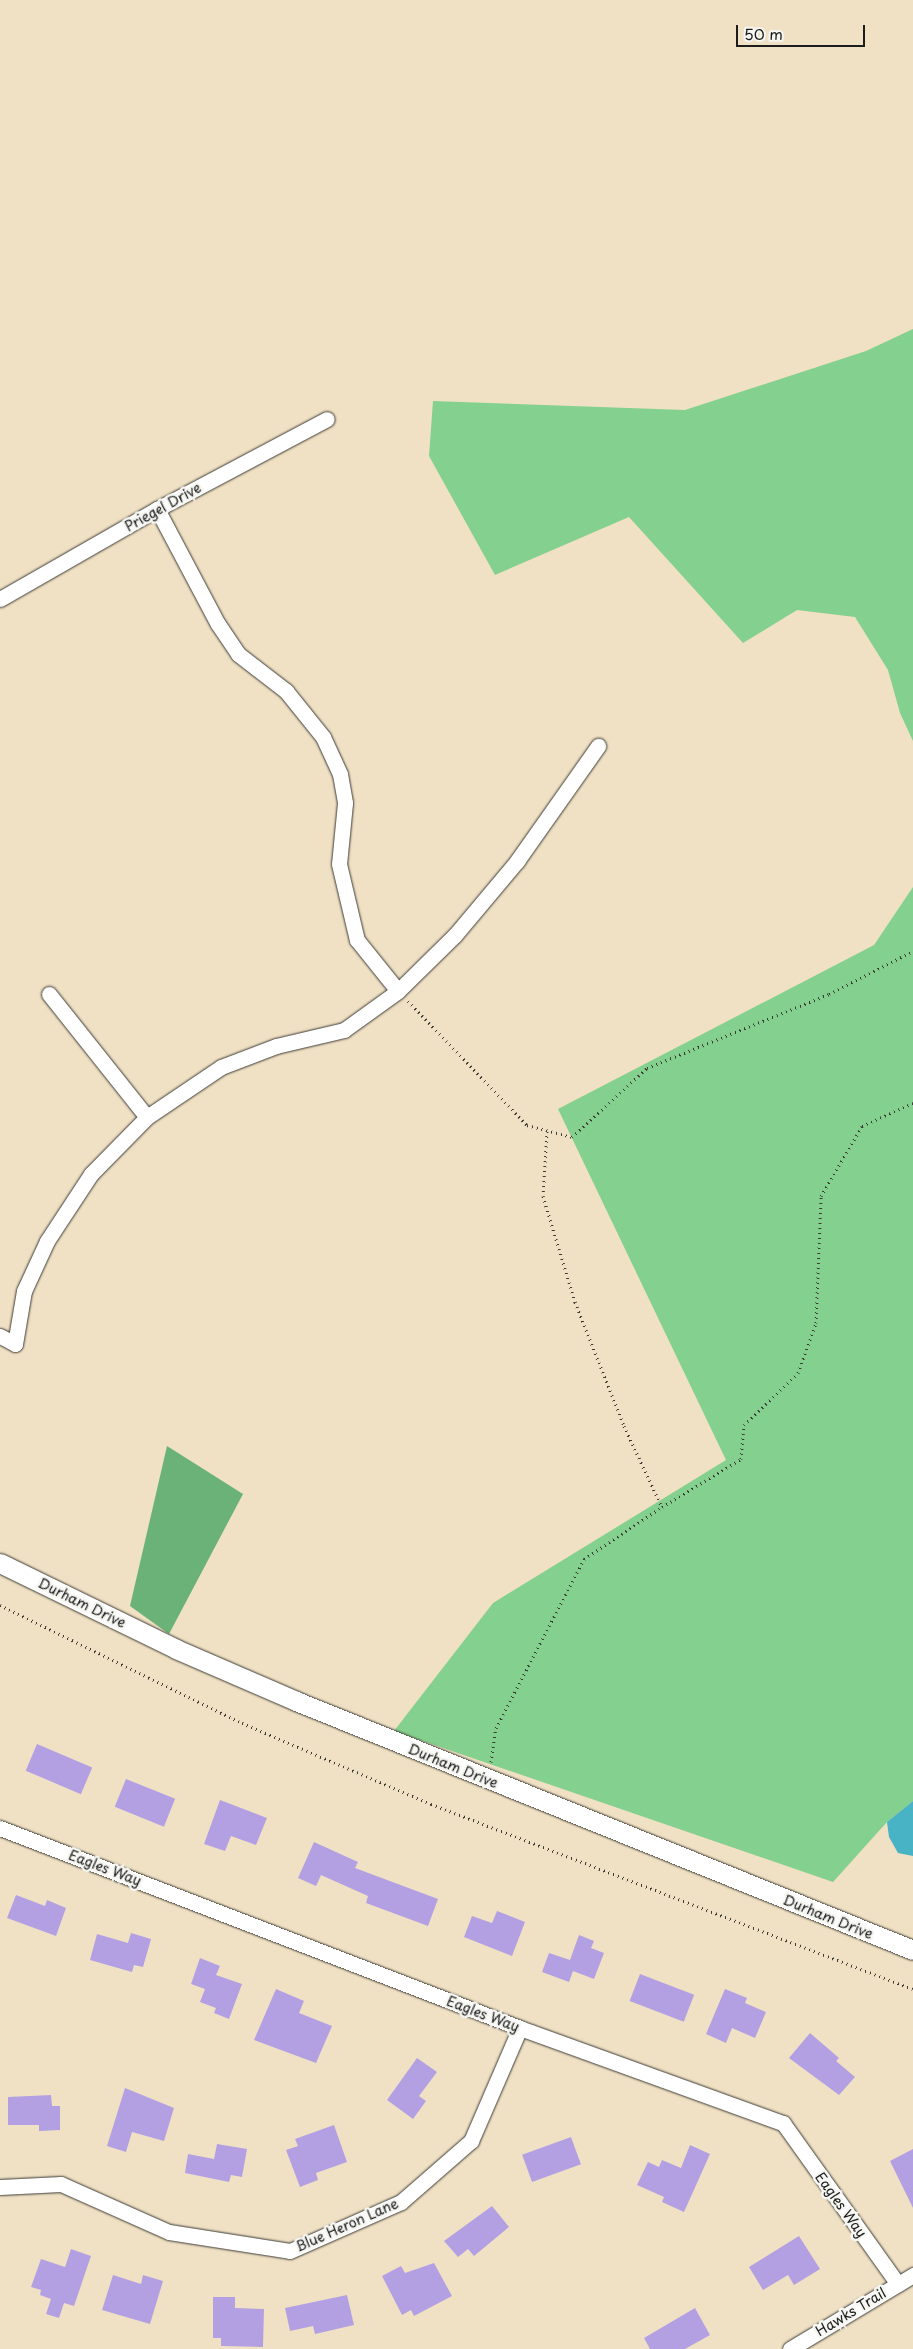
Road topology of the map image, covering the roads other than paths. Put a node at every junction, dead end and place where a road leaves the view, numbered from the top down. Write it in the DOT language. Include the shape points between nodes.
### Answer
graph roads {
  1 [pos="327,419"];
  2 [pos="157,509"];
  3 [pos="0,599"];
  4 [pos="598,746"];
  5 [pos="398,992"];
  6 [pos="49,994"];
  7 [pos="147,1117"];
  8 [pos="0,1336"];
  9 [pos="0,1563"];
  10 [pos="0,1828"];
  11 [pos="913,1950"];
  12 [pos="520,2028"];
  13 [pos="0,2187"];
  14 [pos="913,2275"];
  15 [pos="898,2284"];
  16 [pos="790,2349"];
  1 -- 2 [label="street, Priegel Drive"];
  2 -- 3 [label="street, Priegel Drive"];
  2 -- 5 [label="street" via="218,624 238,654 286,692 323,737 340,774 345,803 339,864 357,940"];
  4 -- 5 [label="street" via="517,861 455,935"];
  5 -- 7 [label="street" via="344,1030 276,1046 221,1067"];
  6 -- 7 [label="street"];
  7 -- 8 [label="street" via="91,1174 47,1242 24,1291 14,1344"];
  9 -- 11 [label="street, Durham Drive" via="176,1649 482,1778"];
  10 -- 12 [label="street, Eagles Way"];
  12 -- 13 [label="street, Blue Heron Lane" via="472,2141 401,2202 290,2252 169,2232 61,2184"];
  12 -- 15 [label="street, Eagles Way" via="784,2123"];
  14 -- 15 [label="street, Hawks Trail"];
  15 -- 16 [label="street, Hawks Trail"];
}
